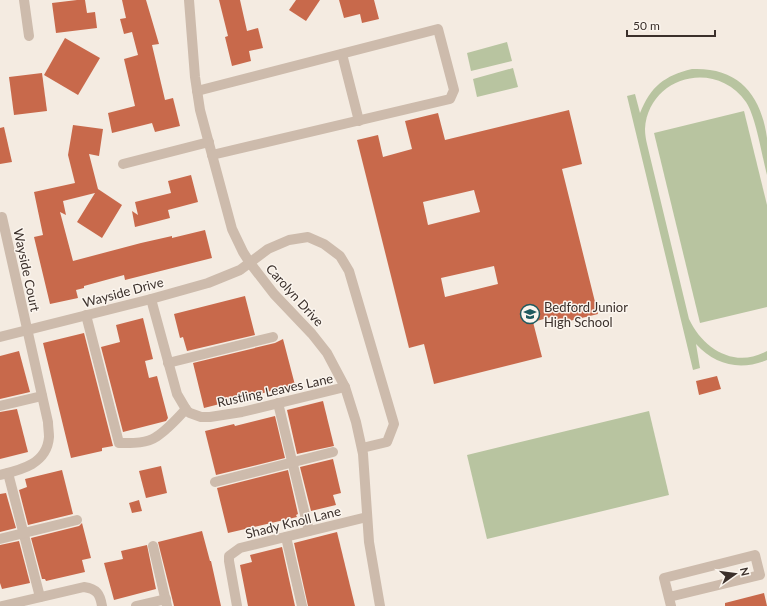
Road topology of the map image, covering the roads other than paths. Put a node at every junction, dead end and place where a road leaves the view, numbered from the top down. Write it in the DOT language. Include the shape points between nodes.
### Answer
graph roads {
  1 [pos="24,0"];
  2 [pos="189,0"];
  3 [pos="28,36"];
  4 [pos="342,54"];
  5 [pos="197,91"];
  6 [pos="359,121"];
  7 [pos="209,142"];
  8 [pos="212,155"];
  9 [pos="124,164"];
  10 [pos="2,217"];
  11 [pos="250,263"];
  12 [pos="151,299"];
  13 [pos="86,315"];
  14 [pos="27,330"];
  15 [pos="0,337"];
  16 [pos="273,337"];
  17 [pos="168,363"];
  18 [pos="345,387"];
  19 [pos="42,396"];
  20 [pos="278,403"];
  21 [pos="0,406"];
  22 [pos="186,409"];
  23 [pos="362,448"];
  24 [pos="334,452"];
  25 [pos="292,462"];
  26 [pos="4,474"];
  27 [pos="215,482"];
  28 [pos="367,517"];
  29 [pos="77,520"];
  30 [pos="309,531"];
  31 [pos="23,533"];
  32 [pos="286,536"];
  33 [pos="0,539"];
  34 [pos="153,546"];
  35 [pos="40,597"];
  36 [pos="670,601"];
  37 [pos="166,603"];
  38 [pos="2,606"];
  39 [pos="102,606"];
  40 [pos="136,606"];
  41 [pos="237,606"];
  42 [pos="302,606"];
  43 [pos="380,606"];
  1 -- 3 [label="street"];
  2 -- 5 [label="street, Carolyn Drive"];
  4 -- 5 [label="street"];
  4 -- 6 [label="street"];
  4 -- 6 [label="street" via="438,29 454,90 450,99"];
  5 -- 7 [label="street, Carolyn Drive"];
  6 -- 8 [label="street"];
  7 -- 8 [label="street, Carolyn Drive"];
  7 -- 9 [label="street"];
  8 -- 11 [label="street, Carolyn Drive" via="232,229"];
  10 -- 14 [label="street, Wayside Court"];
  11 -- 12 [label="street, Wayside Drive" via="240,270 208,283"];
  11 -- 18 [label="street, Carolyn Drive" via="327,353"];
  11 -- 23 [label="street, Wayside Drive" via="268,249 288,240 308,237 324,244 340,256 350,271 394,424 387,442"];
  12 -- 13 [label="street, Wayside Drive"];
  12 -- 17 [label="street"];
  13 -- 14 [label="street, Wayside Drive"];
  13 -- 22 [label="street" via="119,443 136,443 155,438"];
  14 -- 15 [label="street, Wayside Drive"];
  14 -- 19 [label="street, Wayside Court"];
  16 -- 17 [label="street"];
  17 -- 22 [label="street" via="177,394"];
  18 -- 20 [label="street, Rustling Leaves Lane"];
  18 -- 23 [label="street, Carolyn Drive"];
  19 -- 21 [label="street"];
  19 -- 26 [label="street, Wayside Court" via="48,422 49,437 46,448 33,464"];
  20 -- 22 [label="street, Rustling Leaves Lane" via="210,417 201,417"];
  20 -- 25 [label="street"];
  23 -- 28 [label="street, Carolyn Drive"];
  24 -- 25 [label="street"];
  25 -- 27 [label="street"];
  25 -- 30 [label="street"];
  26 -- 31 [label="street"];
  28 -- 30 [label="street, Shady Knoll Lane"];
  28 -- 43 [label="street, Carolyn Drive"];
  29 -- 31 [label="street"];
  30 -- 32 [label="street, Shady Knoll Lane"];
  31 -- 33 [label="street"];
  31 -- 35 [label="street"];
  32 -- 41 [label="street, Shady Knoll Lane" via="240,548 229,556"];
  32 -- 42 [label="street"];
  34 -- 37 [label="street"];
  35 -- 38 [label="street"];
  35 -- 39 [label="street" via="84,587 92,588 100,597"];
  36 -- 36 [label="street" via="760,575 755,555 664,578"];
  37 -- 40 [label="street"];
}
